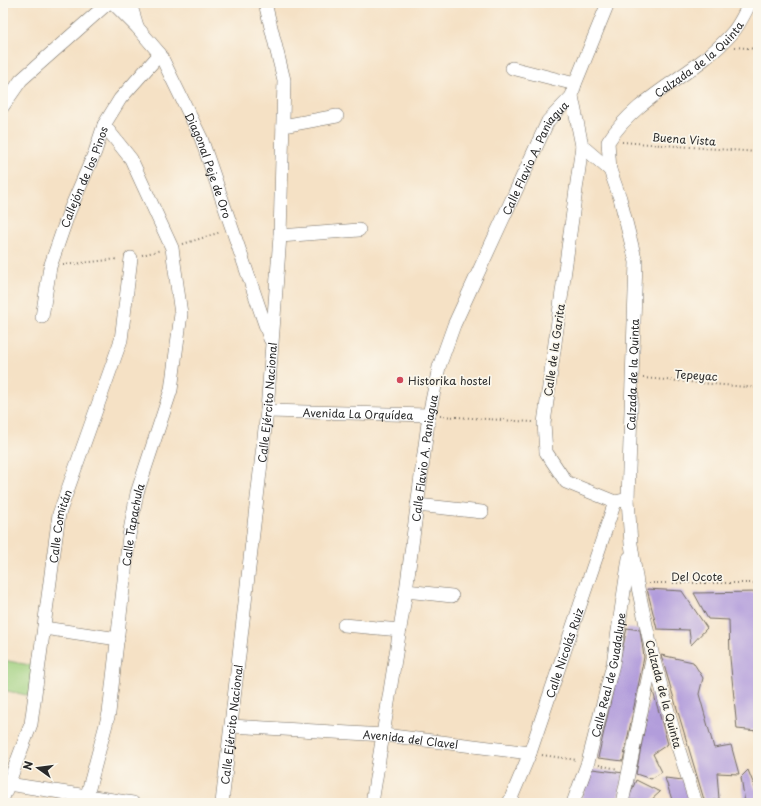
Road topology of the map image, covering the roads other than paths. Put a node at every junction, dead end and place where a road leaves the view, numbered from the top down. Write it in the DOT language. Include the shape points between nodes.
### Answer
graph roads {
  1 [pos="108,3"];
  2 [pos="113,3"];
  3 [pos="130,3"];
  4 [pos="265,3"];
  5 [pos="608,3"];
  6 [pos="750,3"];
  7 [pos="138,27"];
  8 [pos="160,54"];
  9 [pos="512,68"];
  10 [pos="574,90"];
  11 [pos="3,106"];
  12 [pos="337,116"];
  13 [pos="104,125"];
  14 [pos="283,126"];
  15 [pos="582,146"];
  16 [pos="610,170"];
  17 [pos="358,230"];
  18 [pos="280,236"];
  19 [pos="132,258"];
  20 [pos="42,317"];
  21 [pos="272,345"];
  22 [pos="267,411"];
  23 [pos="429,415"];
  24 [pos="628,499"];
  25 [pos="615,502"];
  26 [pos="417,505"];
  27 [pos="482,512"];
  28 [pos="631,544"];
  29 [pos="406,591"];
  30 [pos="452,596"];
  31 [pos="344,624"];
  32 [pos="44,628"];
  33 [pos="400,630"];
  34 [pos="118,639"];
  35 [pos="653,657"];
  36 [pos="231,726"];
  37 [pos="384,735"];
  38 [pos="530,753"];
  39 [pos="8,784"];
  40 [pos="3,798"];
  41 [pos="86,800"];
  42 [pos="133,803"];
  43 [pos="222,803"];
  44 [pos="372,803"];
  45 [pos="509,803"];
  46 [pos="573,803"];
  47 [pos="622,803"];
  48 [pos="696,803"];
  1 -- 11 [label="street" via="21,80"];
  2 -- 7 [label="street, Diagonal Peje de Oro"];
  3 -- 7 [label="street"];
  4 -- 14 [label="street, Calle Ejército Nacional" via="284,80"];
  5 -- 10 [label="street"];
  6 -- 16 [label="street, Calzada de la Quinta" via="734,32 706,58 625,118 609,140"];
  7 -- 8 [label="street, Diagonal Peje de Oro"];
  8 -- 13 [label="street, Callejón de los Pinos" via="120,99"];
  8 -- 21 [label="street, Diagonal Peje de Oro" via="201,138"];
  9 -- 10 [label="street"];
  10 -- 15 [label="street, Calle de la Garita"];
  10 -- 23 [label="street, Calle Flavio A. Paniagua" via="548,121 454,325 439,367"];
  12 -- 14 [label="street"];
  13 -- 20 [label="street, Callejón de los Pinos" via="50,266"];
  13 -- 34 [label="street, Calle Tapachula" via="131,159 172,248 181,314 170,390 137,493 129,536"];
  14 -- 18 [label="street, Calle Ejército Nacional"];
  15 -- 16 [label="street"];
  15 -- 25 [label="street, Calle de la Garita" via="544,423 546,452 566,482"];
  16 -- 24 [label="street, Calzada de la Quinta" via="620,198 636,262"];
  17 -- 18 [label="street"];
  18 -- 21 [label="street, Calle Ejército Nacional"];
  19 -- 32 [label="street, Calle Comitán" via="121,340 59,514"];
  21 -- 22 [label="street, Calle Ejército Nacional"];
  22 -- 23 [label="street, Avenida La Orquídea"];
  22 -- 36 [label="street, Calle Ejército Nacional"];
  23 -- 26 [label="street, Calle Flavio A. Paniagua"];
  24 -- 25 [label="street"];
  24 -- 28 [label="street, Calzada de la Quinta"];
  25 -- 38 [label="street, Calle Nicolás Ruiz"];
  26 -- 27 [label="street"];
  26 -- 29 [label="street, Calle Flavio A. Paniagua"];
  28 -- 35 [label="street, Calzada de la Quinta"];
  28 -- 46 [label="street, Calle Real de Guadalupe" via="613,664 588,762"];
  29 -- 30 [label="street"];
  29 -- 33 [label="street, Calle Flavio A. Paniagua"];
  31 -- 33 [label="street"];
  32 -- 34 [label="street"];
  32 -- 39 [label="street, Calle Comitán" via="32,724"];
  33 -- 37 [label="street, Calle Flavio A. Paniagua"];
  34 -- 41 [label="street, Calle Tapachula" via="110,713"];
  35 -- 47 [label="street"];
  35 -- 48 [label="street, Calzada de la Quinta"];
  36 -- 37 [label="street, Avenida del Clavel"];
  36 -- 43 [label="street, Calle Ejército Nacional"];
  37 -- 38 [label="street, Avenida del Clavel"];
  37 -- 44 [label="street, Calle Flavio A. Paniagua"];
  38 -- 45 [label="street, Calle Nicolás Ruiz"];
  39 -- 40 [label="street, Calle Comitán"];
  39 -- 41 [label="street"];
  41 -- 42 [label="street"];
}
